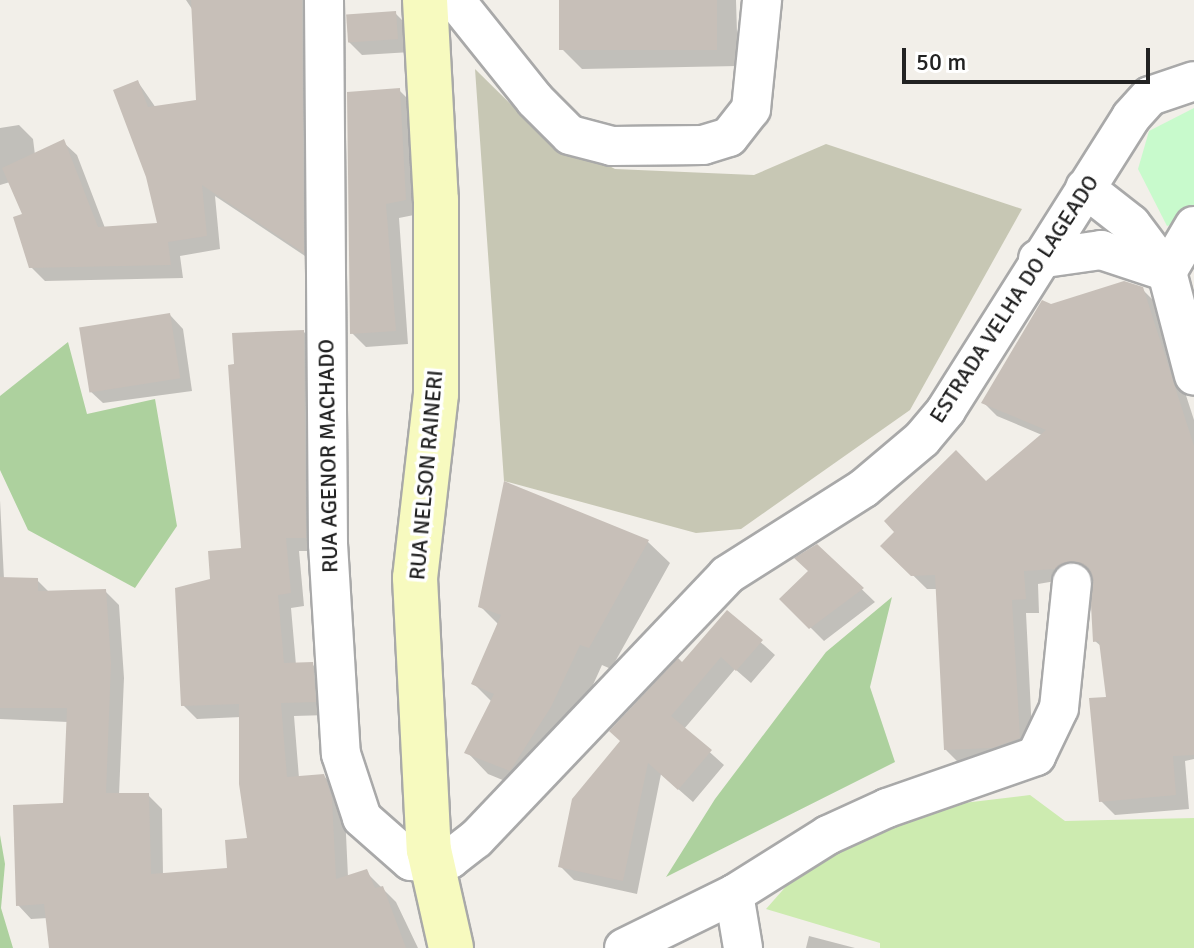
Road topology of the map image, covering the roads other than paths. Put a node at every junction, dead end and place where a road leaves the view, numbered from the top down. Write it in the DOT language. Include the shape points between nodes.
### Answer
graph roads {
  1 [pos="324,0"];
  2 [pos="425,0"];
  3 [pos="455,0"];
  4 [pos="762,0"];
  5 [pos="1194,81"];
  6 [pos="1085,188"];
  7 [pos="1194,226"];
  8 [pos="1038,259"];
  9 [pos="1167,272"];
  10 [pos="1194,376"];
  11 [pos="1072,583"];
  12 [pos="434,864"];
  13 [pos="734,894"];
  14 [pos="451,948"];
  15 [pos="624,948"];
  16 [pos="743,948"];
  1 -- 12 [label="street, RUA AGENOR MACHADO" via="328,544 341,754 362,818 411,861"];
  2 -- 12 [label="main road, RUA NELSON RAINERI" via="436,200 436,394 415,578 425,801"];
  3 -- 4 [label="street" via="570,135 627,146 703,145 729,137 751,109"];
  5 -- 6 [label="street, ESTRADA VELHA DO LAGEADO" via="1150,96"];
  6 -- 8 [label="street, ESTRADA VELHA DO LAGEADO"];
  6 -- 9 [label="street" via="1125,218"];
  7 -- 9 [label="street"];
  8 -- 9 [label="street" via="1101,250"];
  8 -- 12 [label="street, ESTRADA VELHA DO LAGEADO" via="946,410 922,439 864,488 727,575 476,839"];
  9 -- 10 [label="street"];
  11 -- 13 [label="street" via="1059,708 1036,756 887,808 828,835"];
  12 -- 14 [label="main road, RUA NELSON RAINERI"];
  13 -- 15 [label="street"];
  13 -- 16 [label="street"];
}
